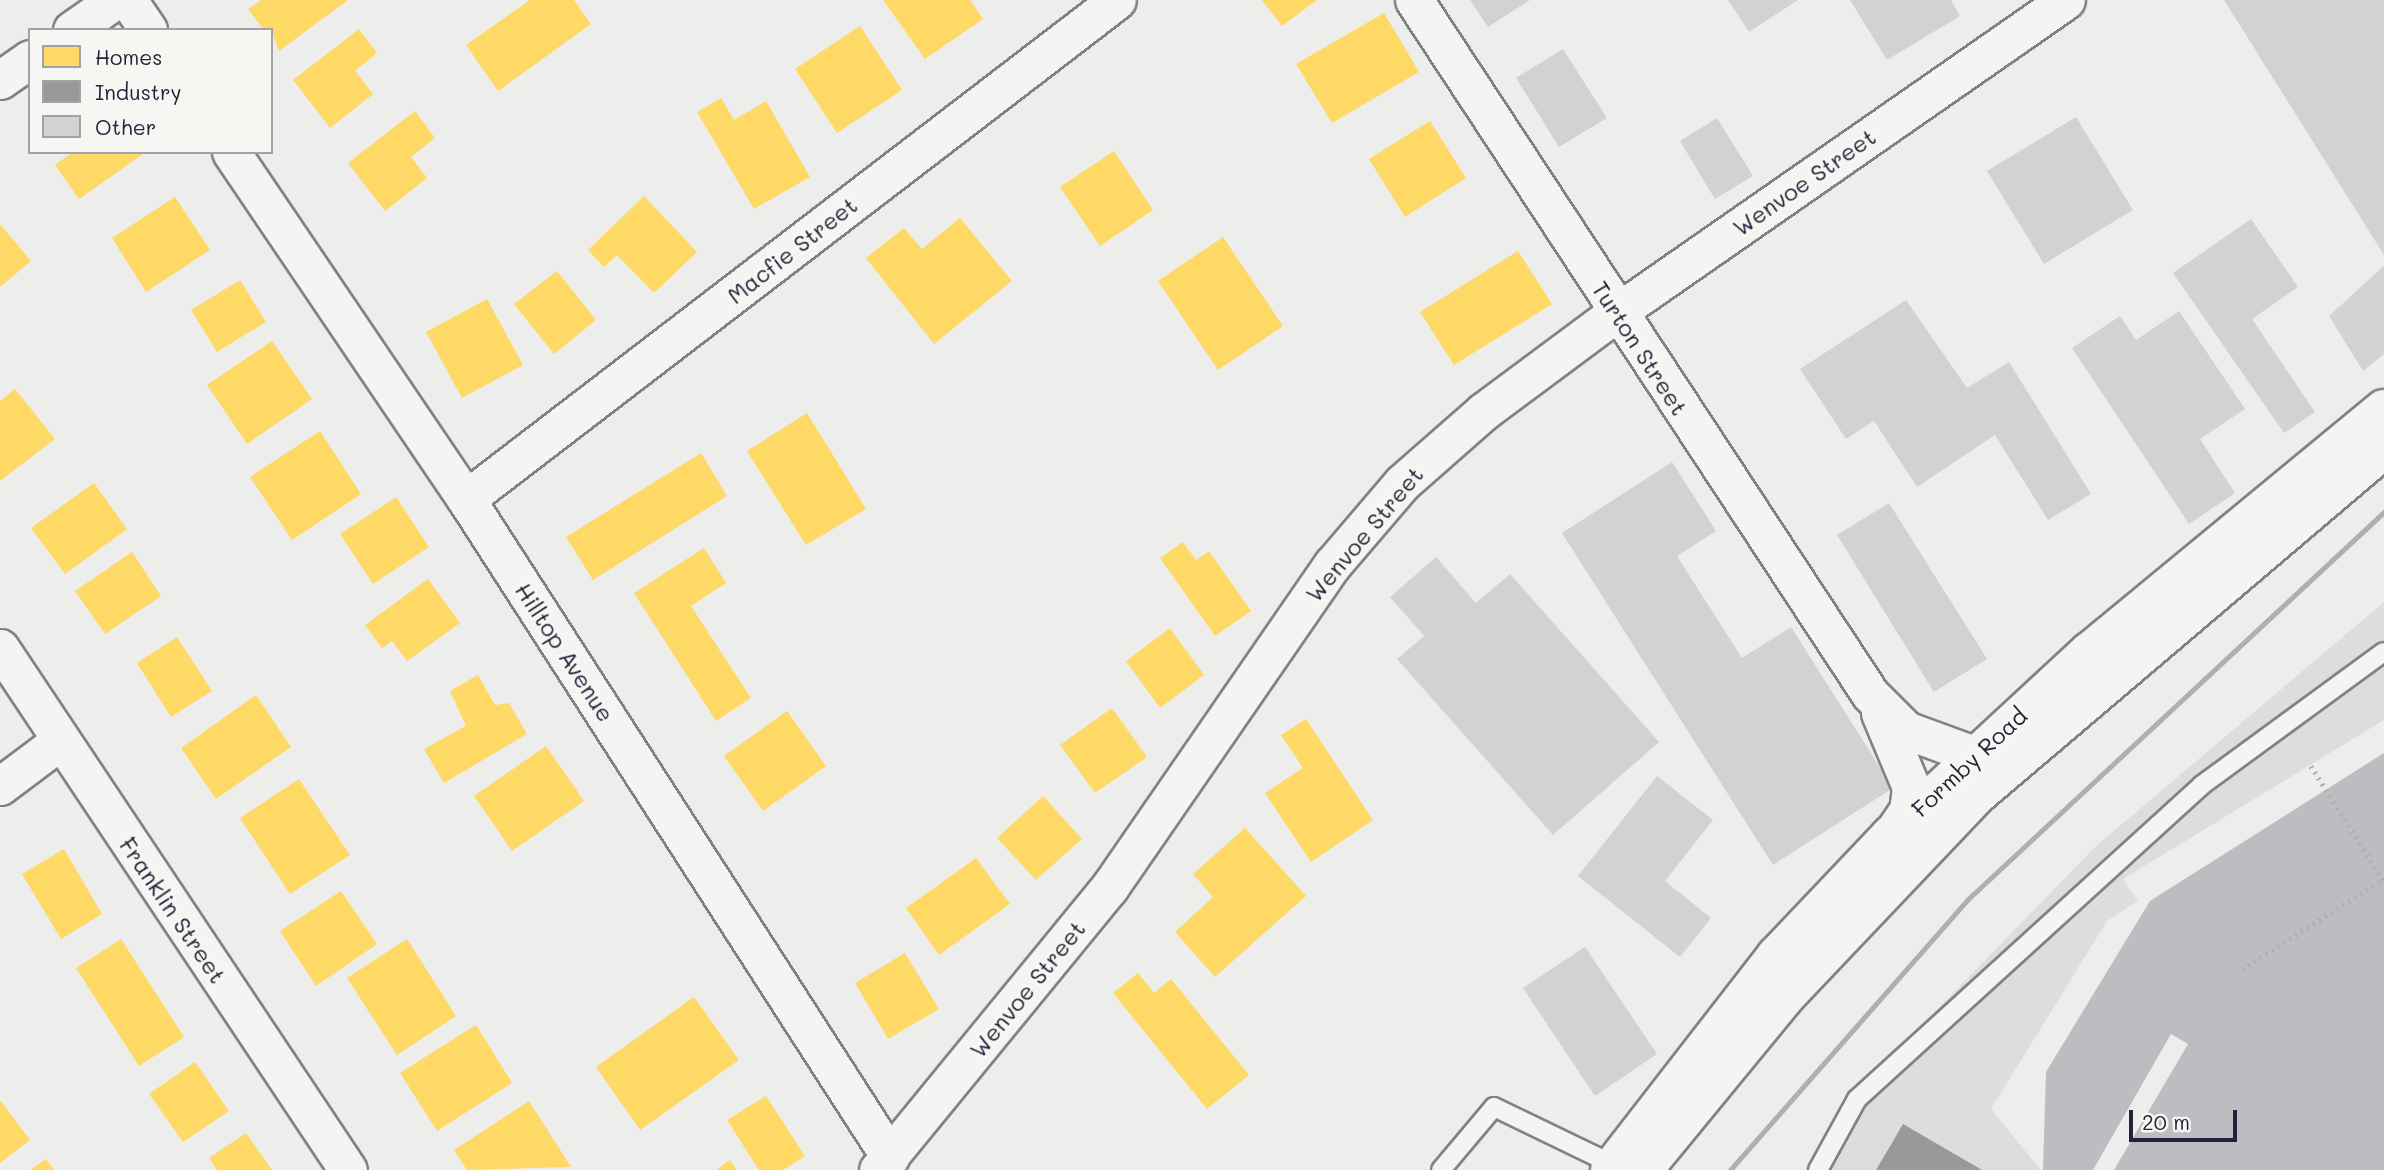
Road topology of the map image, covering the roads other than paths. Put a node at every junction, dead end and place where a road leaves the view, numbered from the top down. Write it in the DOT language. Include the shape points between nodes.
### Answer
graph roads {
  1 [pos="115,0"];
  2 [pos="128,0"];
  3 [pos="1117,0"];
  4 [pos="1413,0"];
  5 [pos="2066,0"];
  6 [pos="75,28"];
  7 [pos="147,28"];
  8 [pos="28,60"];
  9 [pos="0,80"];
  10 [pos="232,154"];
  11 [pos="1616,313"];
  12 [pos="2384,409"];
  13 [pos="2384,449"];
  14 [pos="466,499"];
  15 [pos="0,648"];
  16 [pos="2384,652"];
  17 [pos="1870,694"];
  18 [pos="60,741"];
  19 [pos="1974,755"];
  20 [pos="0,786"];
  21 [pos="1890,836"];
  22 [pos="884,1164"];
  23 [pos="1622,1168"];
  24 [pos="348,1170"];
  25 [pos="1441,1170"];
  26 [pos="1818,1170"];
  1 -- 6 [label="street"];
  2 -- 7 [label="street"];
  3 -- 14 [label="street, Macfie Street"];
  4 -- 11 [label="street, Turton Street"];
  5 -- 11 [label="street, Wenvoe Street"];
  8 -- 9 [label="street"];
  10 -- 14 [label="street, Hilltop Avenue"];
  11 -- 17 [label="street, Turton Street"];
  11 -- 22 [label="street, Wenvoe Street" via="1484,411 1393,493 1332,565 1109,888"];
  12 -- 19 [label="main road, Formby Road" via="2089,652"];
  13 -- 23 [label="main road, Formby Road" via="1968,804"];
  14 -- 22 [label="street, Hilltop Avenue"];
  15 -- 18 [label="street, Franklin Street"];
  16 -- 26 [label="lane" via="2202,785 1857,1099"];
  17 -- 19 [label="street, Turton Street" via="1906,730"];
  17 -- 21 [label="street, Turton Street" via="1909,775 1908,810"];
  18 -- 20 [label="street"];
  18 -- 24 [label="street, Franklin Street"];
  19 -- 21 [label="main road, Formby Road"];
  21 -- 23 [label="main road, Formby Road" via="1776,956"];
  23 -- 25 [label="lane" via="1494,1107"];
}
